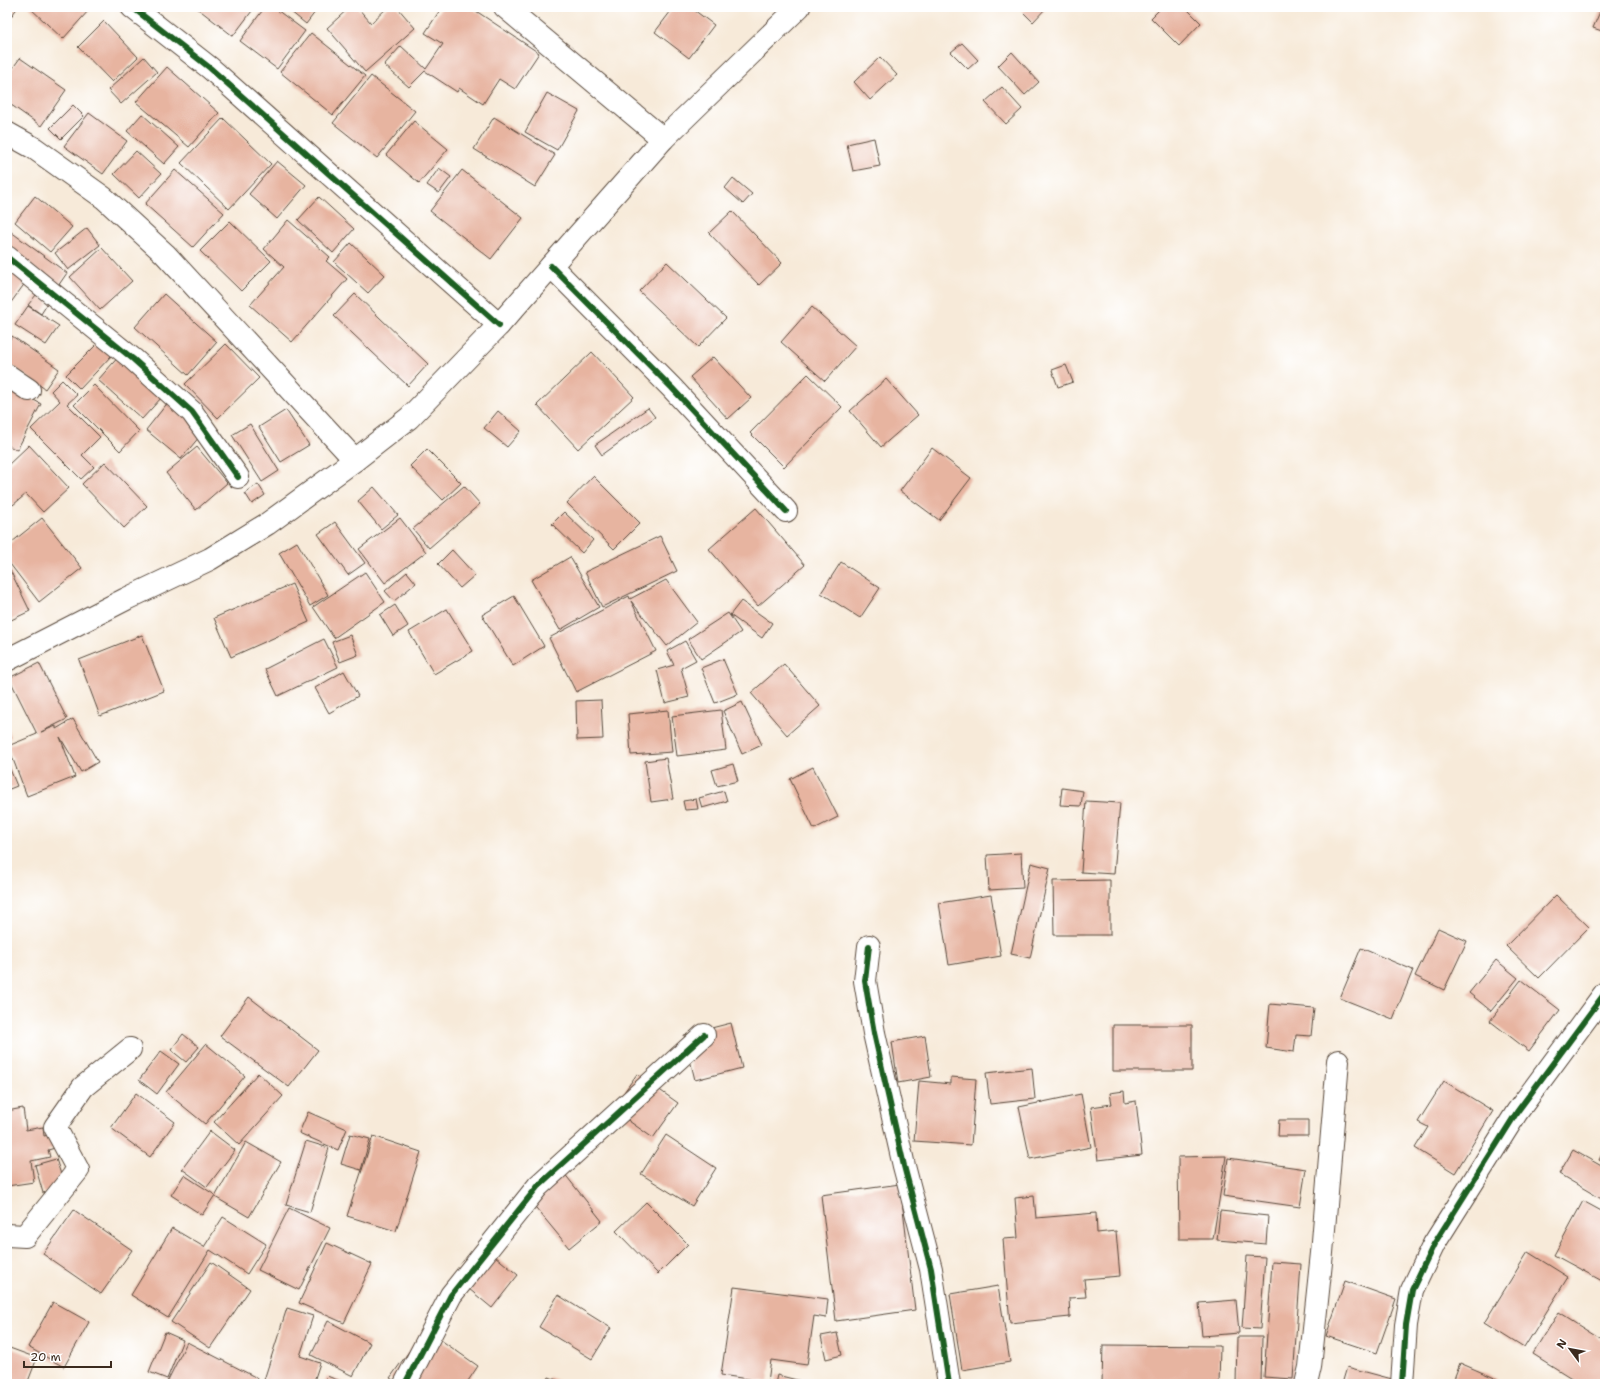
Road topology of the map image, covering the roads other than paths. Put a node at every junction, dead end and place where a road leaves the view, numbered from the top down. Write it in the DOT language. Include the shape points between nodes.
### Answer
graph roads {
  1 [pos="132,7"];
  2 [pos="505,7"];
  3 [pos="799,7"];
  4 [pos="7,133"];
  5 [pos="663,139"];
  6 [pos="7,257"];
  7 [pos="551,266"];
  8 [pos="499,325"];
  9 [pos="7,375"];
  10 [pos="29,390"];
  11 [pos="356,460"];
  12 [pos="238,476"];
  13 [pos="786,511"];
  14 [pos="7,660"];
  15 [pos="869,946"];
  16 [pos="1605,994"];
  17 [pos="704,1034"];
  18 [pos="130,1049"];
  19 [pos="1338,1061"];
  20 [pos="7,1235"];
  21 [pos="405,1384"];
  22 [pos="949,1384"];
  23 [pos="1306,1384"];
  24 [pos="1402,1384"];
  1 -- 8 [label="street" via="210,68"];
  2 -- 5 [label="street"];
  3 -- 5 [label="street"];
  4 -- 11 [label="street" via="34,148 104,198 165,254"];
  5 -- 7 [label="street"];
  6 -- 12 [label="street" via="134,359 192,412"];
  7 -- 8 [label="street"];
  7 -- 13 [label="street" via="672,388"];
  8 -- 11 [label="street" via="409,418"];
  9 -- 10 [label="street"];
  11 -- 14 [label="street" via="267,524 210,559"];
  15 -- 22 [label="street" via="865,981 874,1033 904,1166 931,1269"];
  16 -- 24 [label="street" via="1517,1112 1434,1244 1412,1290 1406,1325"];
  17 -- 21 [label="street" via="538,1186 451,1295"];
  18 -- 20 [label="street" via="83,1087 55,1127 78,1170 25,1236"];
  19 -- 23 [label="street" via="1322,1253"];
}
